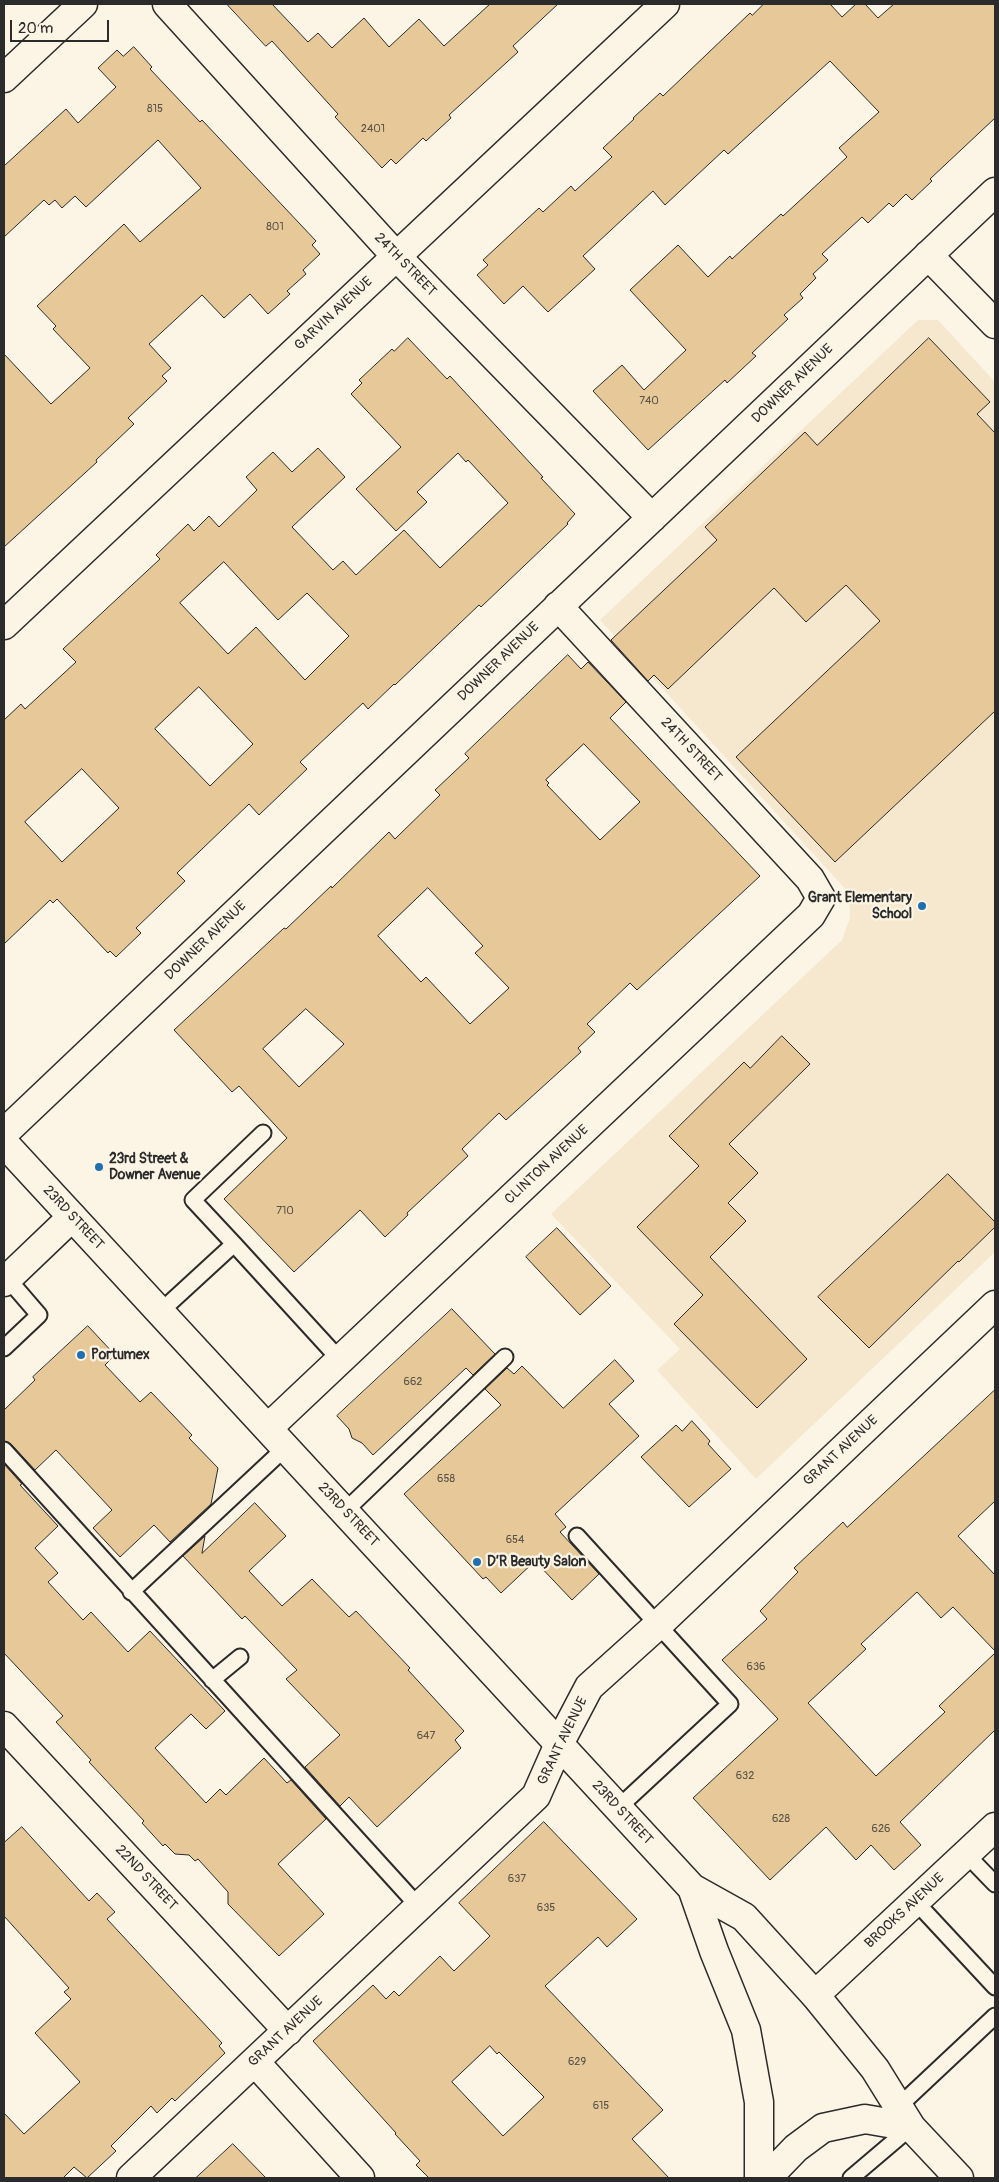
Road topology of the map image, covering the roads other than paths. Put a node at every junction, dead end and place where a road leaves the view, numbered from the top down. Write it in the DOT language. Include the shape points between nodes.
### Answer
graph roads {
  1 [pos="83,4"];
  2 [pos="167,4"];
  3 [pos="665,4"];
  4 [pos="4,78"];
  5 [pos="995,192"];
  6 [pos="928,255"];
  7 [pos="396,256"];
  8 [pos="995,324"];
  9 [pos="652,518"];
  10 [pos="558,606"];
  11 [pos="4,625"];
  12 [pos="821,898"];
  13 [pos="4,1133"];
  14 [pos="263,1133"];
  15 [pos="4,1143"];
  16 [pos="72,1217"];
  17 [pos="234,1244"];
  18 [pos="6,1281"];
  19 [pos="995,1305"];
  20 [pos="160,1312"];
  21 [pos="4,1348"];
  22 [pos="505,1357"];
  23 [pos="340,1360"];
  24 [pos="276,1438"];
  25 [pos="4,1450"];
  26 [pos="344,1512"];
  27 [pos="577,1536"];
  28 [pos="131,1592"];
  29 [pos="659,1624"];
  30 [pos="240,1656"];
  31 [pos="212,1680"];
  32 [pos="4,1726"];
  33 [pos="559,1744"];
  34 [pos="618,1808"];
  35 [pos="995,1827"];
  36 [pos="966,1854"];
  37 [pos="995,1884"];
  38 [pos="692,1888"];
  39 [pos="915,1901"];
  40 [pos="419,1907"];
  41 [pos="995,1987"];
  42 [pos="815,1994"];
  43 [pos="995,2016"];
  44 [pos="288,2031"];
  45 [pos="255,2062"];
  46 [pos="905,2117"];
  47 [pos="131,2178"];
  48 [pos="360,2178"];
  49 [pos="759,2178"];
  50 [pos="767,2178"];
  51 [pos="851,2178"];
  52 [pos="958,2178"];
  1 -- 4 [label="street"];
  2 -- 7 [label="street, 24TH STREET"];
  3 -- 7 [label="street, GARVIN AVENUE"];
  5 -- 6 [label="street, DOWNER AVENUE"];
  6 -- 8 [label="street"];
  6 -- 9 [label="street, DOWNER AVENUE"];
  7 -- 9 [label="street, 24TH STREET"];
  7 -- 11 [label="street, GARVIN AVENUE"];
  9 -- 10 [label="street, DOWNER AVENUE"];
  10 -- 12 [label="street, 24TH STREET" via="810,879"];
  10 -- 13 [label="street, DOWNER AVENUE"];
  12 -- 23 [label="street, CLINTON AVENUE" via="811,915"];
  14 -- 17 [label="lane" via="193,1200"];
  15 -- 16 [label="street, 23RD STREET"];
  16 -- 18 [label="street"];
  16 -- 20 [label="street, 23RD STREET"];
  17 -- 20 [label="lane"];
  17 -- 23 [label="lane"];
  18 -- 21 [label="lane" via="40,1315"];
  19 -- 29 [label="street, GRANT AVENUE"];
  20 -- 24 [label="street, 23RD STREET"];
  22 -- 26 [label="lane"];
  23 -- 24 [label="street, CLINTON AVENUE"];
  24 -- 26 [label="street, 23RD STREET"];
  24 -- 28 [label="lane"];
  25 -- 28 [label="lane"];
  26 -- 33 [label="street, 23RD STREET"];
  27 -- 29 [label="lane"];
  28 -- 31 [label="lane"];
  29 -- 33 [label="street, GRANT AVENUE" via="589,1687"];
  29 -- 34 [label="lane" via="730,1704"];
  30 -- 31 [label="lane"];
  31 -- 40 [label="lane"];
  32 -- 44 [label="street, 22ND STREET"];
  33 -- 34 [label="street, 23RD STREET"];
  33 -- 40 [label="street, GRANT AVENUE" via="536,1796"];
  34 -- 38 [label="street, 23RD STREET"];
  35 -- 36 [label="street, BROOKS AVENUE"];
  36 -- 37 [label="lane"];
  36 -- 39 [label="street, BROOKS AVENUE"];
  38 -- 42 [label="street, 23RD STREET" via="744,1916"];
  38 -- 49 [label="street, 23RD STREET" via="746,2030 759,2102"];
  39 -- 41 [label="lane"];
  39 -- 42 [label="street, BROOKS AVENUE"];
  40 -- 44 [label="street, GRANT AVENUE"];
  42 -- 46 [label="street, 23RD STREET" via="875,2068"];
  43 -- 46 [label="lane"];
  44 -- 45 [label="street, GRANT AVENUE"];
  45 -- 47 [label="street, GRANT AVENUE"];
  45 -- 48 [label="street"];
  46 -- 50 [label="street" via="866,2119 823,2128 796,2148"];
  46 -- 51 [label="lane"];
  46 -- 52 [label="street, 23RD STREET"];
}
